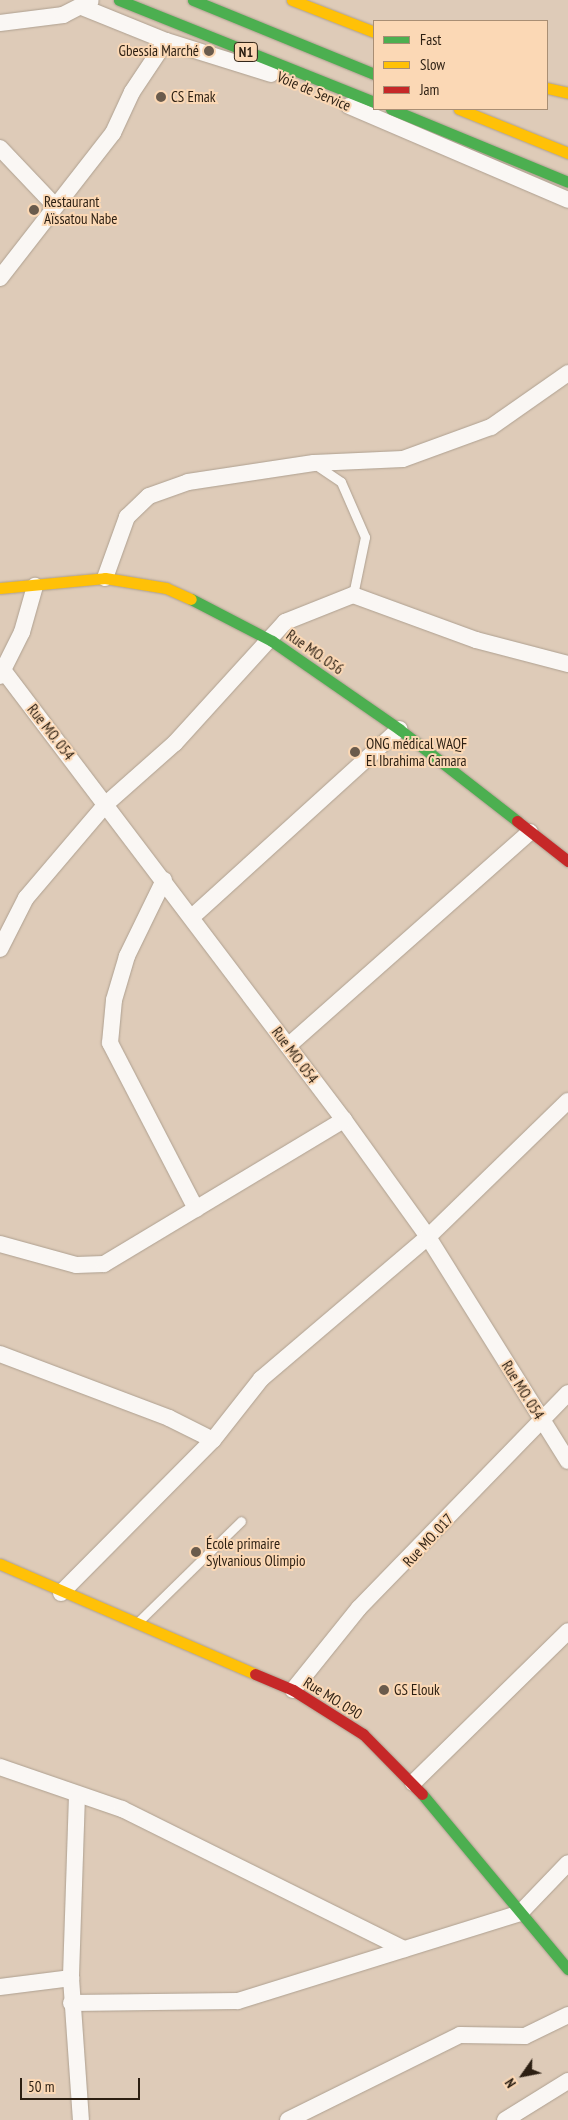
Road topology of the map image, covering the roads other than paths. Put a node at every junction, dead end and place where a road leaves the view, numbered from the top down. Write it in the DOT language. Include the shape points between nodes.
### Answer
graph roads {
  1 [pos="119,0"];
  2 [pos="193,0"];
  3 [pos="292,0"];
  4 [pos="88,3"];
  5 [pos="0,23"];
  6 [pos="373,32"];
  7 [pos="166,41"];
  8 [pos="373,74"];
  9 [pos="548,88"];
  10 [pos="568,93"];
  11 [pos="373,102"];
  12 [pos="393,110"];
  13 [pos="461,110"];
  14 [pos="0,148"];
  15 [pos="568,153"];
  16 [pos="568,182"];
  17 [pos="568,200"];
  18 [pos="55,206"];
  19 [pos="0,278"];
  20 [pos="568,373"];
  21 [pos="314,464"];
  22 [pos="105,578"];
  23 [pos="35,586"];
  24 [pos="0,588"];
  25 [pos="353,595"];
  26 [pos="272,641"];
  27 [pos="568,664"];
  28 [pos="1,671"];
  29 [pos="399,728"];
  30 [pos="106,804"];
  31 [pos="530,832"];
  32 [pos="568,861"];
  33 [pos="164,880"];
  34 [pos="192,917"];
  35 [pos="0,949"];
  36 [pos="288,1046"];
  37 [pos="568,1101"];
  38 [pos="344,1120"];
  39 [pos="196,1209"];
  40 [pos="428,1238"];
  41 [pos="0,1244"];
  42 [pos="0,1354"];
  43 [pos="568,1393"];
  44 [pos="541,1419"];
  45 [pos="213,1440"];
  46 [pos="568,1461"];
  47 [pos="241,1521"];
  48 [pos="0,1564"];
  49 [pos="61,1593"];
  50 [pos="136,1624"];
  51 [pos="568,1631"];
  52 [pos="293,1690"];
  53 [pos="0,1767"];
  54 [pos="414,1783"];
  55 [pos="77,1796"];
  56 [pos="568,1863"];
  57 [pos="520,1913"];
  58 [pos="404,1949"];
  59 [pos="568,1969"];
  60 [pos="70,1978"];
  61 [pos="0,1987"];
  62 [pos="71,2003"];
  63 [pos="568,2015"];
  64 [pos="568,2081"];
  65 [pos="81,2120"];
  66 [pos="288,2120"];
  67 [pos="505,2120"];
  1 -- 11 [label="main road, N1"];
  2 -- 8 [label="main road, N1"];
  3 -- 6 [label="main road"];
  4 -- 5 [label="street" via="33,21"];
  4 -- 7 [label="street, Voie de Service"];
  7 -- 17 [label="street, Voie de Service" via="279,76"];
  7 -- 18 [label="street" via="132,92 113,133"];
  9 -- 10 [label="main road"];
  12 -- 16 [label="main road"];
  13 -- 15 [label="main road"];
  14 -- 18 [label="street"];
  18 -- 19 [label="street"];
  20 -- 21 [label="street" via="491,427 403,459"];
  21 -- 22 [label="street" via="188,482 148,496 127,518"];
  21 -- 25 [label="lane" via="341,482 365,537"];
  22 -- 23 [label="main road, Rue MO. 056"];
  22 -- 26 [label="main road, Rue MO. 056" via="166,588"];
  23 -- 24 [label="main road, Rue MO. 056"];
  23 -- 28 [label="street" via="22,632"];
  25 -- 26 [label="street" via="285,622"];
  25 -- 27 [label="street" via="476,640"];
  26 -- 29 [label="main road, Rue MO. 056"];
  26 -- 30 [label="street" via="175,743"];
  28 -- 30 [label="street, Rue MO. 054"];
  29 -- 31 [label="main road, Rue MO. 056"];
  29 -- 34 [label="street"];
  30 -- 33 [label="street, Rue MO. 054"];
  30 -- 35 [label="street" via="26,898"];
  31 -- 32 [label="main road, Rue MO. 056"];
  31 -- 36 [label="street"];
  33 -- 34 [label="street, Rue MO. 054"];
  33 -- 39 [label="street" via="127,956 114,1000 110,1043"];
  34 -- 36 [label="street, Rue MO. 054"];
  36 -- 38 [label="street, Rue MO. 054"];
  37 -- 40 [label="street"];
  38 -- 39 [label="street"];
  38 -- 40 [label="street, Rue MO. 054"];
  39 -- 41 [label="street" via="104,1264 76,1265"];
  40 -- 44 [label="street, Rue MO. 054"];
  40 -- 45 [label="street" via="261,1380"];
  42 -- 45 [label="street" via="169,1418"];
  43 -- 44 [label="street, Rue MO. 017"];
  44 -- 46 [label="street, Rue MO. 054"];
  44 -- 52 [label="street, Rue MO. 017" via="385,1586 359,1608"];
  45 -- 49 [label="street"];
  47 -- 50 [label="lane"];
  48 -- 49 [label="main road, Rue MO. 090"];
  49 -- 50 [label="main road, Rue MO. 090"];
  50 -- 52 [label="main road, Rue MO. 090"];
  51 -- 54 [label="street"];
  52 -- 54 [label="main road, Rue MO. 090" via="363,1734"];
  53 -- 55 [label="street"];
  54 -- 57 [label="main road, Rue MO. 090"];
  55 -- 58 [label="street" via="122,1809"];
  55 -- 60 [label="street"];
  56 -- 57 [label="street"];
  57 -- 58 [label="street"];
  57 -- 59 [label="main road, Rue MO. 090"];
  58 -- 62 [label="street" via="238,2001"];
  60 -- 61 [label="street"];
  60 -- 62 [label="street"];
  62 -- 65 [label="street"];
  63 -- 66 [label="street" via="525,2036 460,2035"];
  64 -- 67 [label="street"];
}
